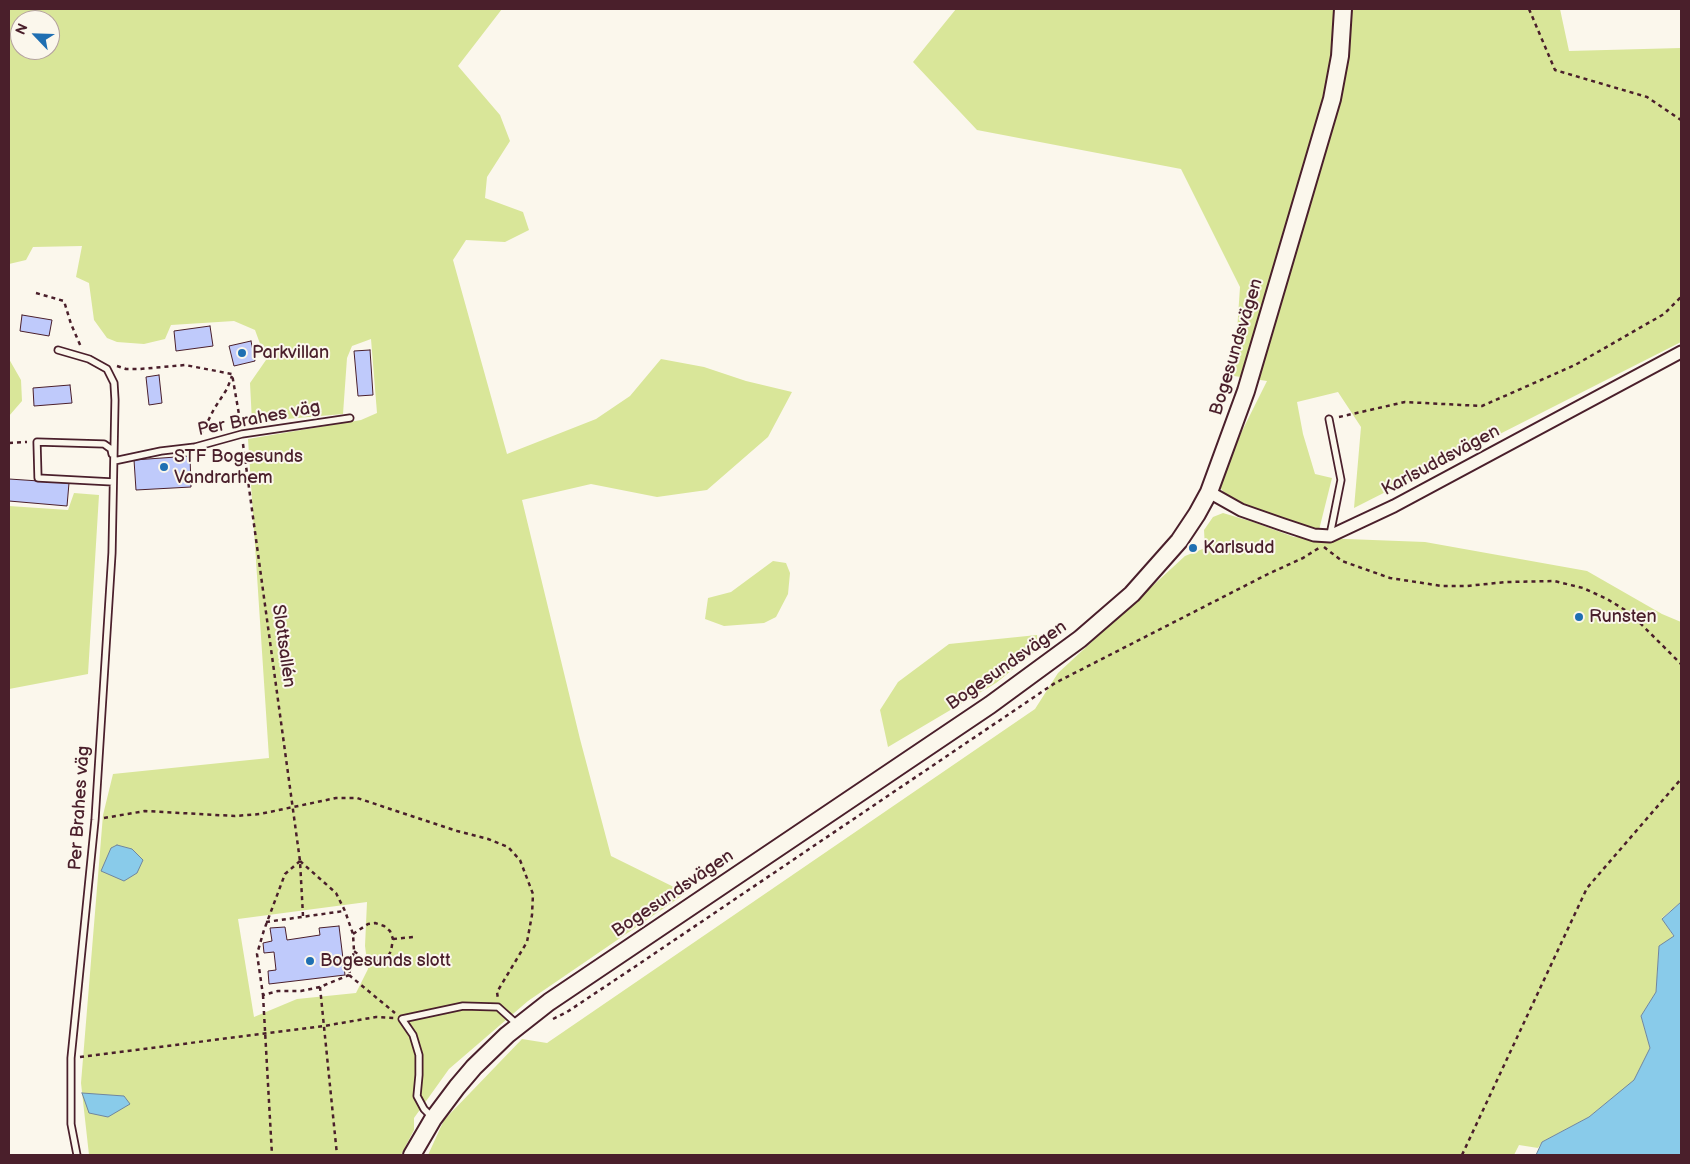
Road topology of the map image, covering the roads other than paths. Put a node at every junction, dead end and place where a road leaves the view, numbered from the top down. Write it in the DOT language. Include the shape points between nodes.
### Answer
graph roads {
  1 [pos="1344,9"];
  2 [pos="58,350"];
  3 [pos="1681,352"];
  4 [pos="350,418"];
  5 [pos="1329,420"];
  6 [pos="114,461"];
  7 [pos="113,482"];
  8 [pos="1209,492"];
  9 [pos="1330,536"];
  10 [pos="526,1022"];
  11 [pos="433,1119"];
  12 [pos="77,1155"];
  13 [pos="412,1155"];
  1 -- 8 [label="street, Bogesundsvägen" via="1332,99 1246,391"];
  2 -- 6 [label="lane, Per Brahes väg" via="90,359 107,369 114,383"];
  3 -- 9 [label="street, Karlsuddsvägen" via="1394,506"];
  4 -- 6 [label="lane, Per Brahes väg" via="242,434 195,447"];
  5 -- 9 [label="lane" via="1341,480"];
  6 -- 7 [label="lane, Per Brahes väg"];
  6 -- 7 [label="lane" via="111,449 104,444 37,442 38,478"];
  7 -- 12 [label="lane, Per Brahes väg" via="112,553 95,820 71,1058 71,1124"];
  8 -- 9 [label="street" via="1241,510 1273,522 1314,535"];
  8 -- 10 [label="street, Bogesundsvägen" via="1179,541 1157,567 1116,610 1080,639 990,705 549,1002"];
  10 -- 11 [label="street, Bogesundsvägen" via="474,1067"];
  10 -- 11 [label="lane" via="498,1007 464,1006 402,1019 419,1055 417,1096"];
  11 -- 13 [label="street, Bogesundsvägen"];
}
